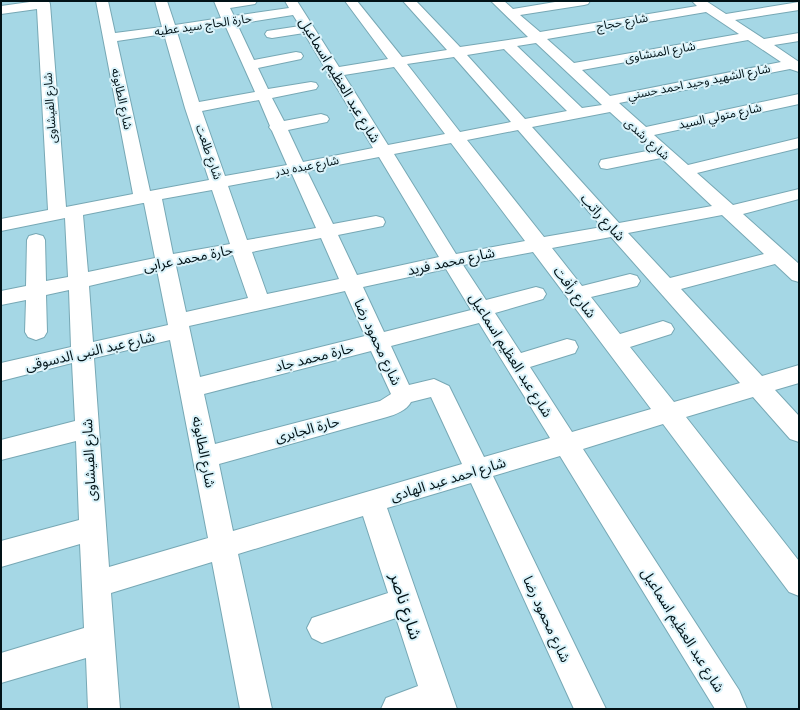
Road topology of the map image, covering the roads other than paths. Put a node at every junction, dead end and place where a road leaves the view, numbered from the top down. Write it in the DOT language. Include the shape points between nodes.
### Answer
graph roads {
  1 [pos="161,1"];
  2 [pos="252,1"];
  3 [pos="351,1"];
  4 [pos="409,1"];
  5 [pos="497,1"];
  6 [pos="584,1"];
  7 [pos="107,2"];
  8 [pos="43,3"];
  9 [pos="703,4"];
  10 [pos="799,6"];
  11 [pos="224,9"];
  12 [pos="1,10"];
  13 [pos="510,13"];
  14 [pos="299,14"];
  15 [pos="724,18"];
  16 [pos="170,30"];
  17 [pos="272,34"];
  18 [pos="799,37"];
  19 [pos="110,38"];
  20 [pos="537,38"];
  21 [pos="756,40"];
  22 [pos="507,44"];
  23 [pos="457,52"];
  24 [pos="296,56"];
  25 [pos="398,62"];
  26 [pos="795,64"];
  27 [pos="249,65"];
  28 [pos="570,68"];
  29 [pos="334,72"];
  30 [pos="312,86"];
  31 [pos="262,95"];
  32 [pos="799,99"];
  33 [pos="610,104"];
  34 [pos="193,108"];
  35 [pos="579,114"];
  36 [pos="322,119"];
  37 [pos="520,125"];
  38 [pos="277,127"];
  39 [pos="641,133"];
  40 [pos="457,137"];
  41 [pos="799,143"];
  42 [pos="383,151"];
  43 [pos="663,153"];
  44 [pos="607,164"];
  45 [pos="297,168"];
  46 [pos="683,171"];
  47 [pos="219,183"];
  48 [pos="797,196"];
  49 [pos="147,197"];
  50 [pos="727,211"];
  51 [pos="65,212"];
  52 [pos="376,222"];
  53 [pos="1,225"];
  54 [pos="614,229"];
  55 [pos="326,231"];
  56 [pos="36,240"];
  57 [pos="538,244"];
  58 [pos="241,247"];
  59 [pos="779,257"];
  60 [pos="451,261"];
  61 [pos="166,262"];
  62 [pos="799,275"];
  63 [pos="78,281"];
  64 [pos="630,281"];
  65 [pos="350,282"];
  66 [pos="666,286"];
  67 [pos="36,290"];
  68 [pos="536,294"];
  69 [pos="577,294"];
  70 [pos="1,298"];
  71 [pos="259,302"];
  72 [pos="483,312"];
  73 [pos="178,326"];
  74 [pos="663,329"];
  75 [pos="36,332"];
  76 [pos="378,341"];
  77 [pos="615,344"];
  78 [pos="567,347"];
  79 [pos="82,353"];
  80 [pos="516,363"];
  81 [pos="1,372"];
  82 [pos="799,374"];
  83 [pos="757,386"];
  84 [pos="191,388"];
  85 [pos="404,393"];
  86 [pos="667,413"];
  87 [pos="87,428"];
  88 [pos="799,432"];
  89 [pos="566,443"];
  90 [pos="1,450"];
  91 [pos="205,457"];
  92 [pos="477,470"];
  93 [pos="372,502"];
  94 [pos="93,528"];
  95 [pos="223,546"];
  96 [pos="1,554"];
  97 [pos="799,583"];
  98 [pos="96,584"];
  99 [pos="405,601"];
  100 [pos="322,628"];
  101 [pos="99,639"];
  102 [pos="1,668"];
  103 [pos="438,702"];
  104 [pos="104,709"];
  105 [pos="256,709"];
  106 [pos="397,709"];
  107 [pos="590,709"];
  108 [pos="731,709"];
  1 -- 16 [label="street, شارع طلعت"];
  2 -- 11 [label="street"];
  3 -- 25 [label="street, شارع رأفت"];
  4 -- 23 [label="street, شارع راتب"];
  5 -- 13 [label="street, شارع رشدى"];
  6 -- 13 [label="street"];
  7 -- 19 [label="street, شارع الطابونه"];
  8 -- 12 [label="street"];
  8 -- 51 [label="street, شارع الفيشاوى"];
  9 -- 15 [label="street"];
  9 -- 20 [label="street, شارع حجاج"];
  10 -- 15 [label="street"];
  11 -- 14 [label="street, حارة الحاج سيد عطيه"];
  11 -- 16 [label="street, حارة الحاج سيد عطيه"];
  11 -- 27 [label="street, شارع محمود رضا"];
  13 -- 20 [label="street, شارع رشدى"];
  14 -- 17 [label="street"];
  14 -- 29 [label="street, شارع عبد العظيم اسماعيل"];
  15 -- 21 [label="street"];
  16 -- 19 [label="street, حارة الحاج سيد عطيه"];
  16 -- 34 [label="street, شارع طلعت"];
  18 -- 21 [label="street, شارع المنشاوى"];
  19 -- 49 [label="street, شارع الطابونه"];
  20 -- 22 [label="street, شارع حجاج"];
  20 -- 28 [label="street, شارع رشدى"];
  21 -- 26 [label="street"];
  21 -- 28 [label="street, شارع المنشاوى"];
  22 -- 23 [label="street, شارع حجاج"];
  22 -- 35 [label="street"];
  23 -- 25 [label="street, شارع حجاج"];
  23 -- 37 [label="street, شارع راتب"];
  24 -- 27 [label="street"];
  25 -- 29 [label="street, شارع حجاج"];
  25 -- 40 [label="street, شارع رأفت"];
  26 -- 33 [label="street, شارع الشهيد وحيد احمد حسني"];
  27 -- 31 [label="street, شارع محمود رضا"];
  28 -- 33 [label="street, شارع رشدى"];
  29 -- 42 [label="street, شارع عبد العظيم اسماعيل"];
  30 -- 31 [label="street"];
  31 -- 34 [label="street"];
  31 -- 38 [label="street, شارع محمود رضا"];
  32 -- 39 [label="street, شارع متولي السيد"];
  33 -- 35 [label="street, شارع عبده بدر"];
  33 -- 39 [label="street, شارع رشدى"];
  34 -- 47 [label="street, شارع طلعت"];
  35 -- 37 [label="street, شارع عبده بدر"];
  36 -- 38 [label="street"];
  37 -- 40 [label="street, شارع عبده بدر"];
  37 -- 54 [label="street, شارع راتب"];
  38 -- 45 [label="street, شارع محمود رضا"];
  39 -- 43 [label="street, شارع رشدى"];
  40 -- 42 [label="street, شارع عبده بدر"];
  40 -- 57 [label="street, شارع رأفت"];
  41 -- 46 [label="street"];
  42 -- 45 [label="street, شارع عبده بدر" via="352,165"];
  42 -- 60 [label="street, شارع عبد العظيم اسماعيل"];
  43 -- 44 [label="street"];
  43 -- 46 [label="street, شارع رشدى"];
  45 -- 47 [label="street, شارع عبده بدر"];
  45 -- 55 [label="street, شارع محمود رضا"];
  46 -- 50 [label="street, شارع رشدى"];
  47 -- 49 [label="street, شارع عبده بدر"];
  47 -- 58 [label="street, شارع طلعت"];
  48 -- 50 [label="street, شارع محمد فريد"];
  49 -- 51 [label="street, شارع عبده بدر"];
  49 -- 61 [label="street, شارع الطابونه"];
  50 -- 54 [label="street, شارع محمد فريد"];
  50 -- 59 [label="street, شارع رشدى"];
  51 -- 53 [label="street, شارع عبده بدر"];
  51 -- 63 [label="street, شارع الفيشاوى"];
  52 -- 55 [label="street, حارة محمد عرابى"];
  54 -- 57 [label="street, شارع محمد فريد"];
  54 -- 66 [label="street, شارع راتب"];
  55 -- 58 [label="street, حارة محمد عرابى"];
  55 -- 65 [label="street, شارع محمود رضا"];
  56 -- 67 [label="street"];
  57 -- 60 [label="street, شارع محمد فريد"];
  57 -- 69 [label="street, شارع رأفت"];
  58 -- 61 [label="street, حارة محمد عرابى"];
  58 -- 71 [label="street, شارع طلعت"];
  59 -- 62 [label="street, شارع رشدى"];
  59 -- 66 [label="street"];
  60 -- 65 [label="street, شارع محمد فريد"];
  60 -- 72 [label="street, شارع عبد العظيم اسماعيل"];
  61 -- 63 [label="street, حارة محمد عرابى"];
  61 -- 73 [label="street, شارع الطابونه"];
  63 -- 67 [label="street, حارة محمد عرابى"];
  63 -- 79 [label="street, شارع الفيشاوى"];
  64 -- 69 [label="street"];
  65 -- 71 [label="street, شارع محمد فريد"];
  65 -- 76 [label="street, شارع محمود رضا"];
  66 -- 83 [label="street, شارع راتب"];
  67 -- 70 [label="street, حارة محمد عرابى"];
  67 -- 75 [label="street"];
  68 -- 72 [label="street, حارة محمد جاد"];
  69 -- 77 [label="street, شارع رأفت"];
  71 -- 73 [label="street, شارع محمد فريد"];
  72 -- 76 [label="street, حارة محمد جاد"];
  72 -- 80 [label="street, شارع عبد العظيم اسماعيل"];
  73 -- 79 [label="street, شارع عبد النبى الدسوقى"];
  73 -- 84 [label="street, شارع الطابونه"];
  74 -- 77 [label="street"];
  76 -- 84 [label="street, حارة محمد جاد"];
  76 -- 85 [label="street, شارع محمود رضا"];
  77 -- 86 [label="street, شارع رأفت"];
  78 -- 80 [label="street"];
  79 -- 81 [label="street, شارع عبد النبى الدسوقى"];
  79 -- 87 [label="street, شارع الفيشاوى"];
  80 -- 89 [label="street, شارع عبد العظيم اسماعيل"];
  82 -- 83 [label="street, شارع احمد عبد الهادى"];
  83 -- 86 [label="street, شارع احمد عبد الهادى"];
  83 -- 88 [label="street, شارع راتب"];
  84 -- 91 [label="street, شارع الطابونه"];
  85 -- 91 [label="street, حارة الجابرى" via="401,399 387,408"];
  85 -- 92 [label="street, شارع محمود رضا" via="429,388 438,389"];
  86 -- 89 [label="street, شارع احمد عبد الهادى"];
  86 -- 97 [label="street, شارع رأفت"];
  87 -- 90 [label="street"];
  87 -- 94 [label="street, شارع الفيشاوى"];
  89 -- 92 [label="street, شارع احمد عبد الهادى"];
  89 -- 108 [label="street, شارع عبد العظيم اسماعيل"];
  91 -- 95 [label="street, شارع الطابونه"];
  92 -- 93 [label="street, شارع احمد عبد الهادى"];
  92 -- 107 [label="street, شارع محمود رضا"];
  93 -- 95 [label="street, شارع احمد عبد الهادى"];
  93 -- 99 [label="street, شارع ناصر"];
  94 -- 96 [label="street"];
  94 -- 98 [label="street, شارع الفيشاوى"];
  95 -- 98 [label="street, شارع احمد عبد الهادى"];
  95 -- 105 [label="street, شارع الطابونه"];
  98 -- 101 [label="street, شارع الفيشاوى"];
  99 -- 100 [label="street"];
  99 -- 103 [label="street, شارع ناصر"];
  101 -- 102 [label="street"];
  101 -- 104 [label="street, شارع الفيشاوى"];
  103 -- 106 [label="street"];
}
